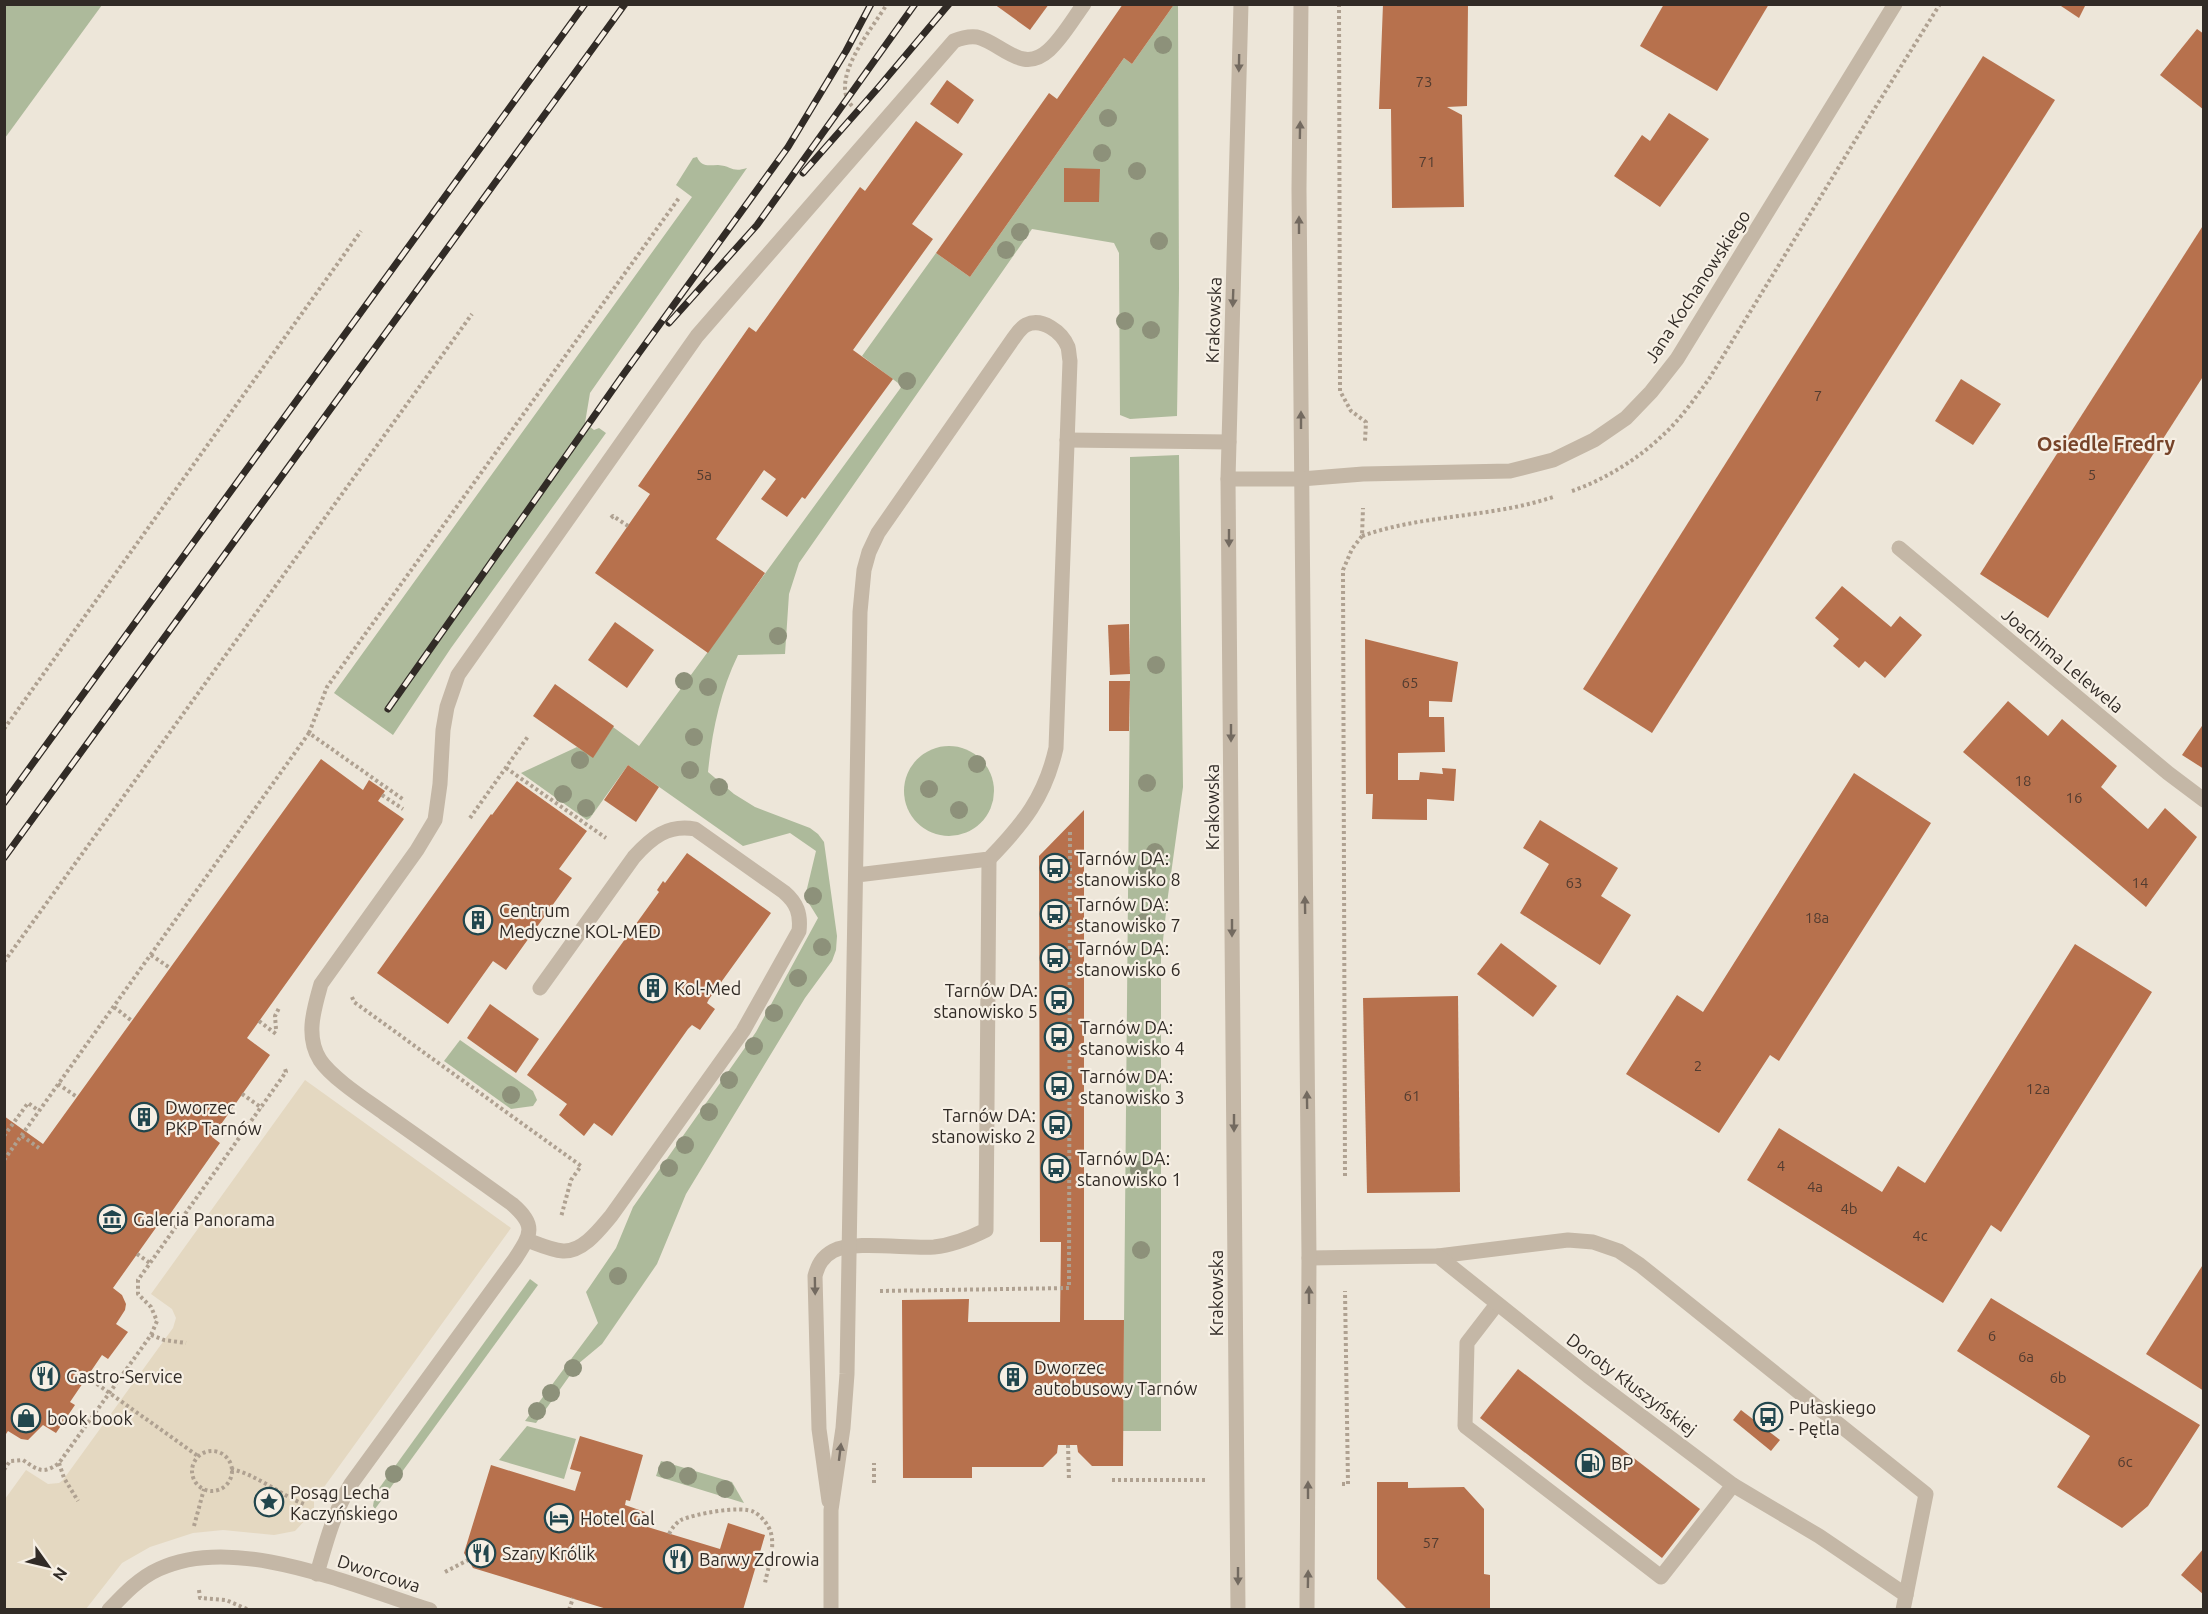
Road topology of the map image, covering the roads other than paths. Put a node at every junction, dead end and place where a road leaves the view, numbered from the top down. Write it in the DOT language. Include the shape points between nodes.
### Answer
graph roads {
  1 [pos="1084,4"];
  2 [pos="1241,4"];
  3 [pos="1301,4"];
  4 [pos="1895,4"];
  5 [pos="1067,440"];
  6 [pos="1230,442"];
  7 [pos="1228,479"];
  8 [pos="1301,479"];
  9 [pos="1899,548"];
  10 [pos="2204,800"];
  11 [pos="989,860"];
  12 [pos="857,875"];
  13 [pos="540,988"];
  14 [pos="527,1240"];
  15 [pos="849,1247"];
  16 [pos="1438,1256"];
  17 [pos="1309,1258"];
  18 [pos="1497,1304"];
  19 [pos="1733,1485"];
  20 [pos="831,1510"];
  21 [pos="317,1574"];
  22 [pos="1905,1602"];
  23 [pos="109,1610"];
  24 [pos="430,1610"];
  25 [pos="831,1610"];
  26 [pos="1238,1610"];
  27 [pos="1307,1610"];
  1 -- 14 [label="street" via="1048,51 1033,60 1016,57 978,38 954,41 698,336 458,675 443,730 435,820 321,984 311,1023 313,1043 320,1060 362,1097 512,1204 528,1220"];
  2 -- 6 [label="street, Krakowska, one-way"];
  8 -- 3 [label="street, one-way"];
  4 -- 8 [label="street, Jana Kochanowskiego" via="1677,359 1626,418 1594,440 1553,460 1509,471"];
  5 -- 6 [label="street"];
  5 -- 11 [label="street" via="1056,748 1051,773 1028,817"];
  5 -- 12 [label="street" via="1069,348 1046,324 1034,322 1023,327 1013,339 878,533 864,570 860,612"];
  6 -- 7 [label="street, Krakowska"];
  7 -- 8 [label="street, Jana Kochanowskiego"];
  7 -- 26 [label="street, Krakowska, one-way"];
  17 -- 8 [label="street, one-way"];
  9 -- 10 [label="street, Joachima Lelewela"];
  11 -- 12 [label="street"];
  11 -- 15 [label="street" via="986,1230 962,1243 933,1247"];
  12 -- 15 [label="street"];
  13 -- 14 [label="street" via="634,857 647,842 673,828 695,829 793,899 800,920 799,931 743,1031 597,1233 576,1248 564,1251"];
  14 -- 21 [label="street" via="351,1484 328,1532"];
  20 -- 15 [label="street, one-way" via="847,1374"];
  15 -- 20 [label="street, one-way" via="824,1257 815,1276 819,1429"];
  16 -- 17 [label="street"];
  16 -- 18 [label="street, Doroty Kłuszyńskiej"];
  16 -- 22 [label="street" via="1568,1240 1593,1242 1619,1251 1640,1265 1926,1494"];
  27 -- 17 [label="street, one-way"];
  18 -- 19 [label="street, Doroty Kłuszyńskiej"];
  18 -- 19 [label="street" via="1467,1343 1464,1425 1511,1462 1661,1577"];
  19 -- 22 [label="street, Doroty Kłuszyńskiej" via="1819,1536"];
  20 -- 25 [label="street"];
  21 -- 23 [label="street, Dworcowa" via="252,1558 195,1558 152,1573 131,1587"];
  21 -- 24 [label="street, Dworcowa"];
}
